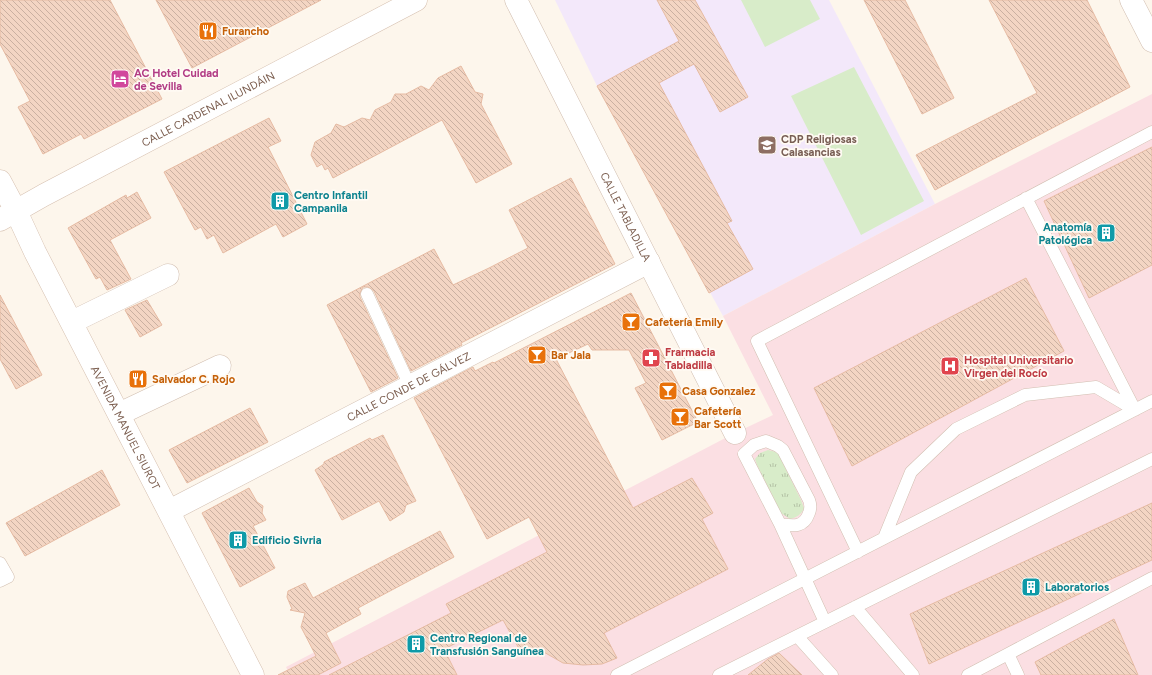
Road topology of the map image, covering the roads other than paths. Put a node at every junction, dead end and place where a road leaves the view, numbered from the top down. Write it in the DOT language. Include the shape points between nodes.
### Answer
graph roads {
  1 [pos="416,0"];
  2 [pos="516,0"];
  3 [pos="1141,8"];
  4 [pos="1152,41"];
  5 [pos="1152,132"];
  6 [pos="0,181"];
  7 [pos="1026,198"];
  8 [pos="8,215"];
  9 [pos="649,262"];
  10 [pos="168,275"];
  11 [pos="367,294"];
  12 [pos="72,322"];
  13 [pos="220,366"];
  14 [pos="410,386"];
  15 [pos="1152,402"];
  16 [pos="1135,410"];
  17 [pos="119,414"];
  18 [pos="735,433"];
  19 [pos="744,454"];
  20 [pos="1152,459"];
  21 [pos="169,511"];
  22 [pos="780,524"];
  23 [pos="884,538"];
  24 [pos="858,552"];
  25 [pos="0,563"];
  26 [pos="1152,578"];
  27 [pos="804,579"];
  28 [pos="0,581"];
  29 [pos="855,607"];
  30 [pos="824,622"];
  31 [pos="797,636"];
  32 [pos="1008,654"];
  33 [pos="253,675"];
  34 [pos="617,675"];
  35 [pos="719,675"];
  36 [pos="832,675"];
  37 [pos="913,675"];
  38 [pos="968,675"];
  39 [pos="1018,675"];
  1 -- 8 [label="street, CALLE CARDENAL ILUNDÁIN"];
  2 -- 9 [label="street, CALLE TABLADILLA"];
  3 -- 4 [label="street"];
  5 -- 7 [label="lane"];
  6 -- 8 [label="street, AVENIDA MANUEL SIUROT"];
  7 -- 16 [label="lane"];
  7 -- 24 [label="lane" via="757,341"];
  8 -- 12 [label="street, AVENIDA MANUEL SIUROT" via="35,252"];
  9 -- 14 [label="street, CALLE CONDE DE GÁLVEZ"];
  9 -- 18 [label="street, CALLE TABLADILLA"];
  10 -- 12 [label="street"];
  11 -- 14 [label="lane"];
  12 -- 17 [label="street, AVENIDA MANUEL SIUROT"];
  13 -- 17 [label="street"];
  14 -- 21 [label="street, CALLE CONDE DE GÁLVEZ"];
  15 -- 16 [label="lane"];
  16 -- 23 [label="lane"];
  16 -- 23 [label="lane" via="1096,387 1025,395 956,429 911,472"];
  17 -- 21 [label="street, AVENIDA MANUEL SIUROT"];
  18 -- 19 [label="lane"];
  19 -- 22 [label="lane"];
  19 -- 22 [label="lane" via="754,445 766,441 778,446 783,450 810,500 811,506 806,520 801,524"];
  20 -- 29 [label="lane"];
  21 -- 33 [label="street, AVENIDA MANUEL SIUROT"];
  22 -- 27 [label="lane"];
  23 -- 24 [label="lane"];
  24 -- 27 [label="lane"];
  25 -- 28 [label="lane" via="8,577"];
  26 -- 32 [label="lane"];
  27 -- 30 [label="lane"];
  27 -- 34 [label="lane"];
  29 -- 30 [label="lane"];
  29 -- 37 [label="lane"];
  30 -- 31 [label="lane"];
  31 -- 35 [label="lane"];
  31 -- 36 [label="lane"];
  32 -- 38 [label="lane"];
  32 -- 39 [label="lane"];
}
